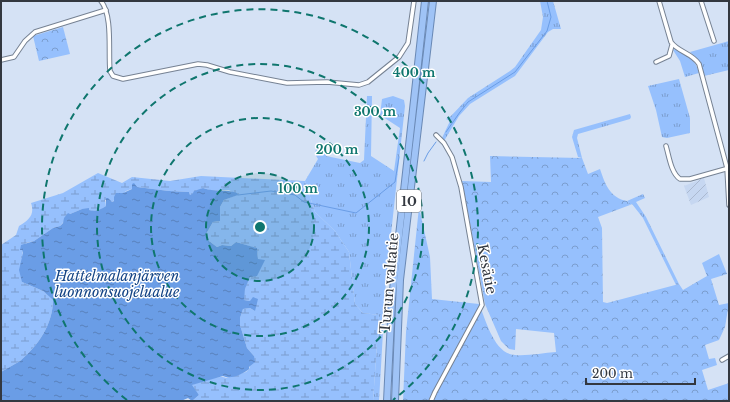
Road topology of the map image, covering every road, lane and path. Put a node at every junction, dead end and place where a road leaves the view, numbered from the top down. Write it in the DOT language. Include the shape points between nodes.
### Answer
graph roads {
  1 [pos="101,1"];
  2 [pos="414,1"];
  3 [pos="426,1"];
  4 [pos="433,1"];
  5 [pos="659,1"];
  6 [pos="701,1"];
  7 [pos="106,10"];
  8 [pos="714,41"];
  9 [pos="672,44"];
  10 [pos="1,60"];
  11 [pos="656,62"];
  12 [pos="436,135"];
  13 [pos="666,146"];
  14 [pos="728,168"];
  15 [pos="729,205"];
  16 [pos="729,356"];
  17 [pos="722,360"];
  18 [pos="388,401"];
  19 [pos="395,401"];
  20 [pos="431,401"];
  1 -- 7 [label="street"];
  2 -- 7 [label="street" via="406,48 374,78 364,84 355,85 327,82 286,83 198,64 123,79 112,76"];
  3 -- 18 [label="highway, Turun valtatie / 10" via="392,299"];
  4 -- 19 [label="highway, Turun valtatie / 10" via="400,280"];
  5 -- 9 [label="street"];
  6 -- 8 [label="street"];
  7 -- 10 [label="street" via="35,32 14,57"];
  9 -- 11 [label="street" via="669,56"];
  9 -- 14 [label="street" via="692,56 699,64"];
  12 -- 20 [label="street, Kesätie" via="452,157 461,187 482,305"];
  13 -- 14 [label="street" via="676,175 680,179 690,179"];
  14 -- 15 [label="street"];
  16 -- 17 [label="street"];
}
